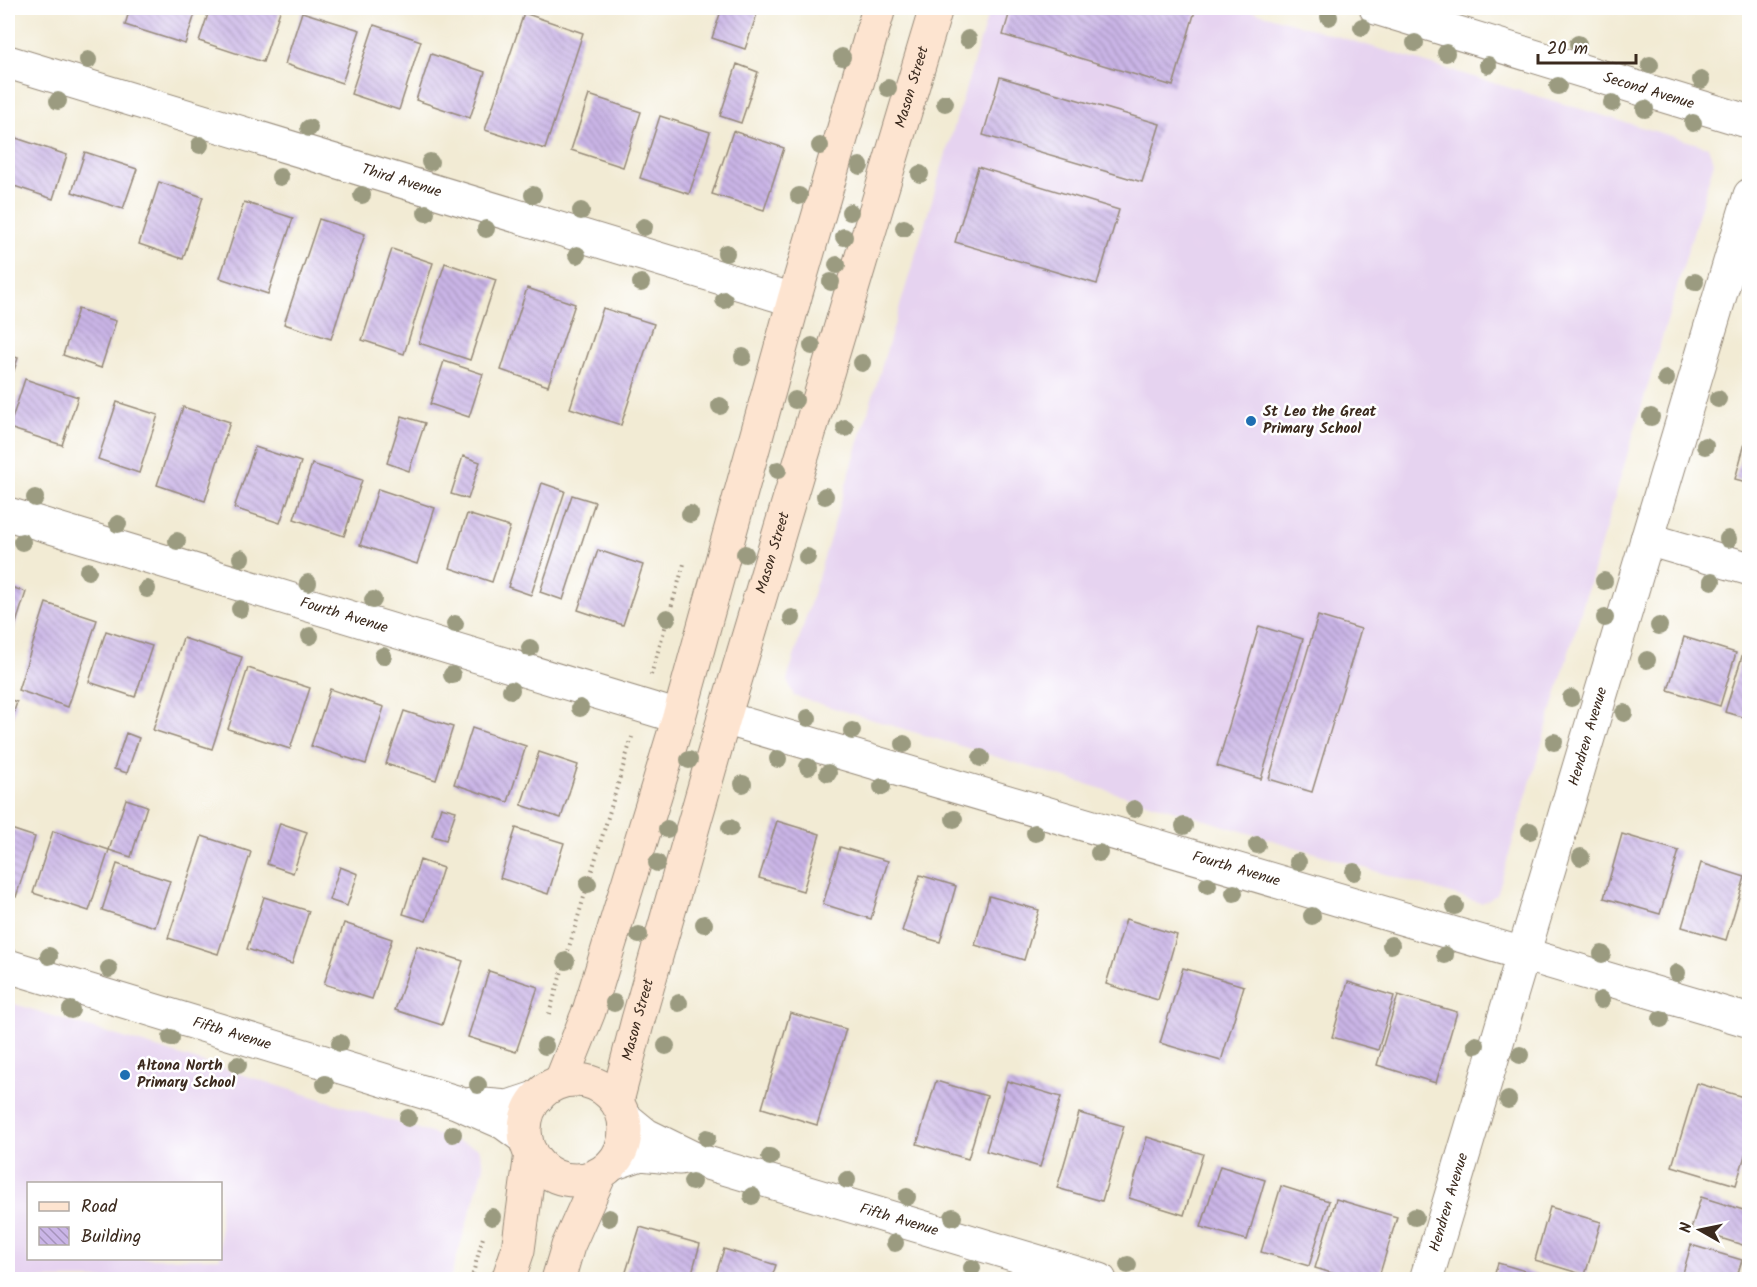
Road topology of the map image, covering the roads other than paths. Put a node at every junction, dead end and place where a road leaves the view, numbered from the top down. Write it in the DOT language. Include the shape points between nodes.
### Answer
graph roads {
  1 [pos="879,8"];
  2 [pos="936,8"];
  3 [pos="1376,8"];
  4 [pos="8,62"];
  5 [pos="1749,122"];
  6 [pos="1749,195"];
  7 [pos="794,300"];
  8 [pos="8,514"];
  9 [pos="1647,539"];
  10 [pos="1749,569"];
  11 [pos="679,717"];
  12 [pos="724,718"];
  13 [pos="1523,953"];
  14 [pos="8,966"];
  15 [pos="1749,1021"];
  16 [pos="549,1089"];
  17 [pos="456,1102"];
  18 [pos="620,1109"];
  19 [pos="529,1146"];
  20 [pos="697,1160"];
  21 [pos="606,1169"];
  22 [pos="508,1280"];
  23 [pos="558,1280"];
  24 [pos="1100,1280"];
  25 [pos="1426,1280"];
  1 -- 7 [label="street"];
  2 -- 12 [label="street, Mason Street"];
  3 -- 5 [label="street, Second Avenue"];
  4 -- 7 [label="street, Third Avenue"];
  6 -- 9 [label="street, Hendren Avenue"];
  7 -- 11 [label="street"];
  8 -- 11 [label="street, Fourth Avenue"];
  9 -- 10 [label="street"];
  9 -- 13 [label="street, Hendren Avenue"];
  11 -- 16 [label="street" via="589,1011"];
  12 -- 13 [label="street, Fourth Avenue"];
  12 -- 18 [label="street, Mason Street" via="644,998"];
  13 -- 15 [label="street, Fourth Avenue"];
  13 -- 25 [label="street, Hendren Avenue"];
  14 -- 17 [label="street, Fifth Avenue"];
  16 -- 17 [label="street, Fifth Avenue" via="508,1107"];
  16 -- 18 [label="street" via="576,1080 590,1082 605,1090"];
  16 -- 19 [label="street" via="530,1109 526,1123"];
  17 -- 19 [label="street, Fifth Avenue" via="504,1123"];
  18 -- 20 [label="street, Fifth Avenue" via="646,1136"];
  18 -- 21 [label="street" via="625,1134 621,1150"];
  19 -- 21 [label="street" via="541,1166 554,1175 584,1179"];
  19 -- 22 [label="street" via="518,1250"];
  20 -- 21 [label="street, Fifth Avenue" via="641,1154"];
  20 -- 24 [label="street, Fifth Avenue"];
  21 -- 23 [label="street" via="568,1246"];
}
